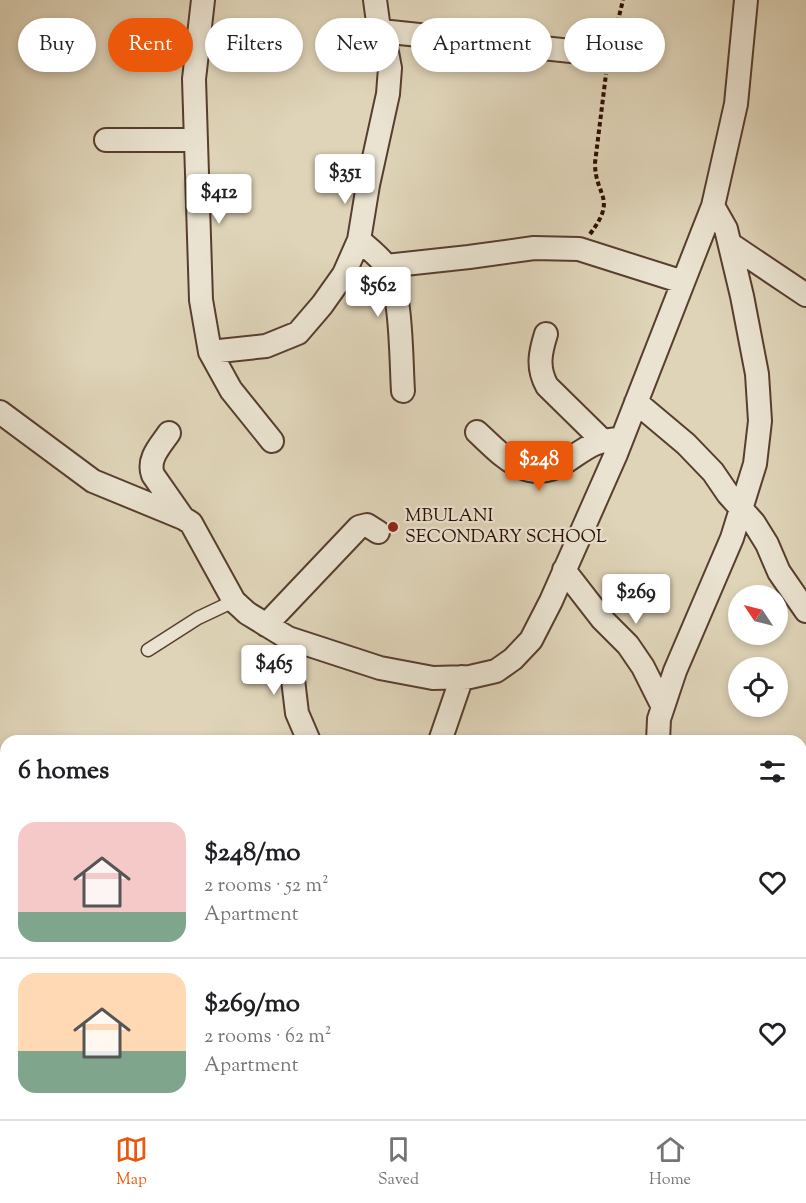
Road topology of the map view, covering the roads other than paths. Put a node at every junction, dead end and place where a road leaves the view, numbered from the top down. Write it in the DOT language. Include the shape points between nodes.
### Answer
graph roads {
  1 [pos="203,0"];
  2 [pos="375,0"];
  3 [pos="746,0"];
  4 [pos="378,18"];
  5 [pos="399,33"];
  6 [pos="564,50"];
  7 [pos="390,72"];
  8 [pos="106,140"];
  9 [pos="196,140"];
  10 [pos="713,206"];
  11 [pos="359,240"];
  12 [pos="730,244"];
  13 [pos="386,266"];
  14 [pos="683,282"];
  15 [pos="806,295"];
  16 [pos="546,334"];
  17 [pos="210,352"];
  18 [pos="403,392"];
  19 [pos="636,402"];
  20 [pos="0,412"];
  21 [pos="477,432"];
  22 [pos="169,433"];
  23 [pos="612,440"];
  24 [pos="272,441"];
  25 [pos="741,508"];
  26 [pos="183,518"];
  27 [pos="378,532"];
  28 [pos="564,570"];
  29 [pos="234,601"];
  30 [pos="806,611"];
  31 [pos="266,625"];
  32 [pos="288,638"];
  33 [pos="148,650"];
  34 [pos="462,677"];
  35 [pos="663,707"];
  36 [pos="307,735"];
  37 [pos="442,735"];
  38 [pos="658,735"];
  1 -- 9 [label="street" via="194,79"];
  2 -- 4 [label="street"];
  3 -- 10 [label="street" via="736,104"];
  5 -- 6 [label="street"];
  7 -- 11 [label="street"];
  8 -- 9 [label="street"];
  9 -- 17 [label="street" via="201,300"];
  10 -- 12 [label="street"];
  10 -- 14 [label="street"];
  11 -- 13 [label="street"];
  11 -- 17 [label="street" via="344,274 298,333 266,346"];
  12 -- 15 [label="street"];
  12 -- 25 [label="street" via="757,374 760,421 755,465"];
  13 -- 14 [label="street" via="534,248 579,249"];
  13 -- 18 [label="street" via="396,298"];
  14 -- 19 [label="street"];
  16 -- 23 [label="street" via="540,355 541,374 547,386"];
  17 -- 24 [label="street" via="231,390"];
  19 -- 23 [label="street"];
  19 -- 25 [label="street" via="702,460"];
  20 -- 26 [label="street" via="93,481"];
  21 -- 23 [label="street" via="518,466 533,472 551,470 583,448"];
  22 -- 26 [label="street" via="153,457 151,470"];
  23 -- 28 [label="street"];
  25 -- 30 [label="street"];
  25 -- 35 [label="street"];
  26 -- 29 [label="street" via="195,530"];
  27 -- 31 [label="street" via="367,525 359,527"];
  28 -- 34 [label="street" via="531,640 513,659 496,670"];
  28 -- 35 [label="street" via="628,645"];
  29 -- 31 [label="street"];
  29 -- 33 [label="lane" via="198,618"];
  31 -- 32 [label="street"];
  32 -- 34 [label="street" via="380,668 433,678"];
  32 -- 36 [label="street" via="297,712"];
  34 -- 37 [label="street"];
  35 -- 38 [label="street"];
}
